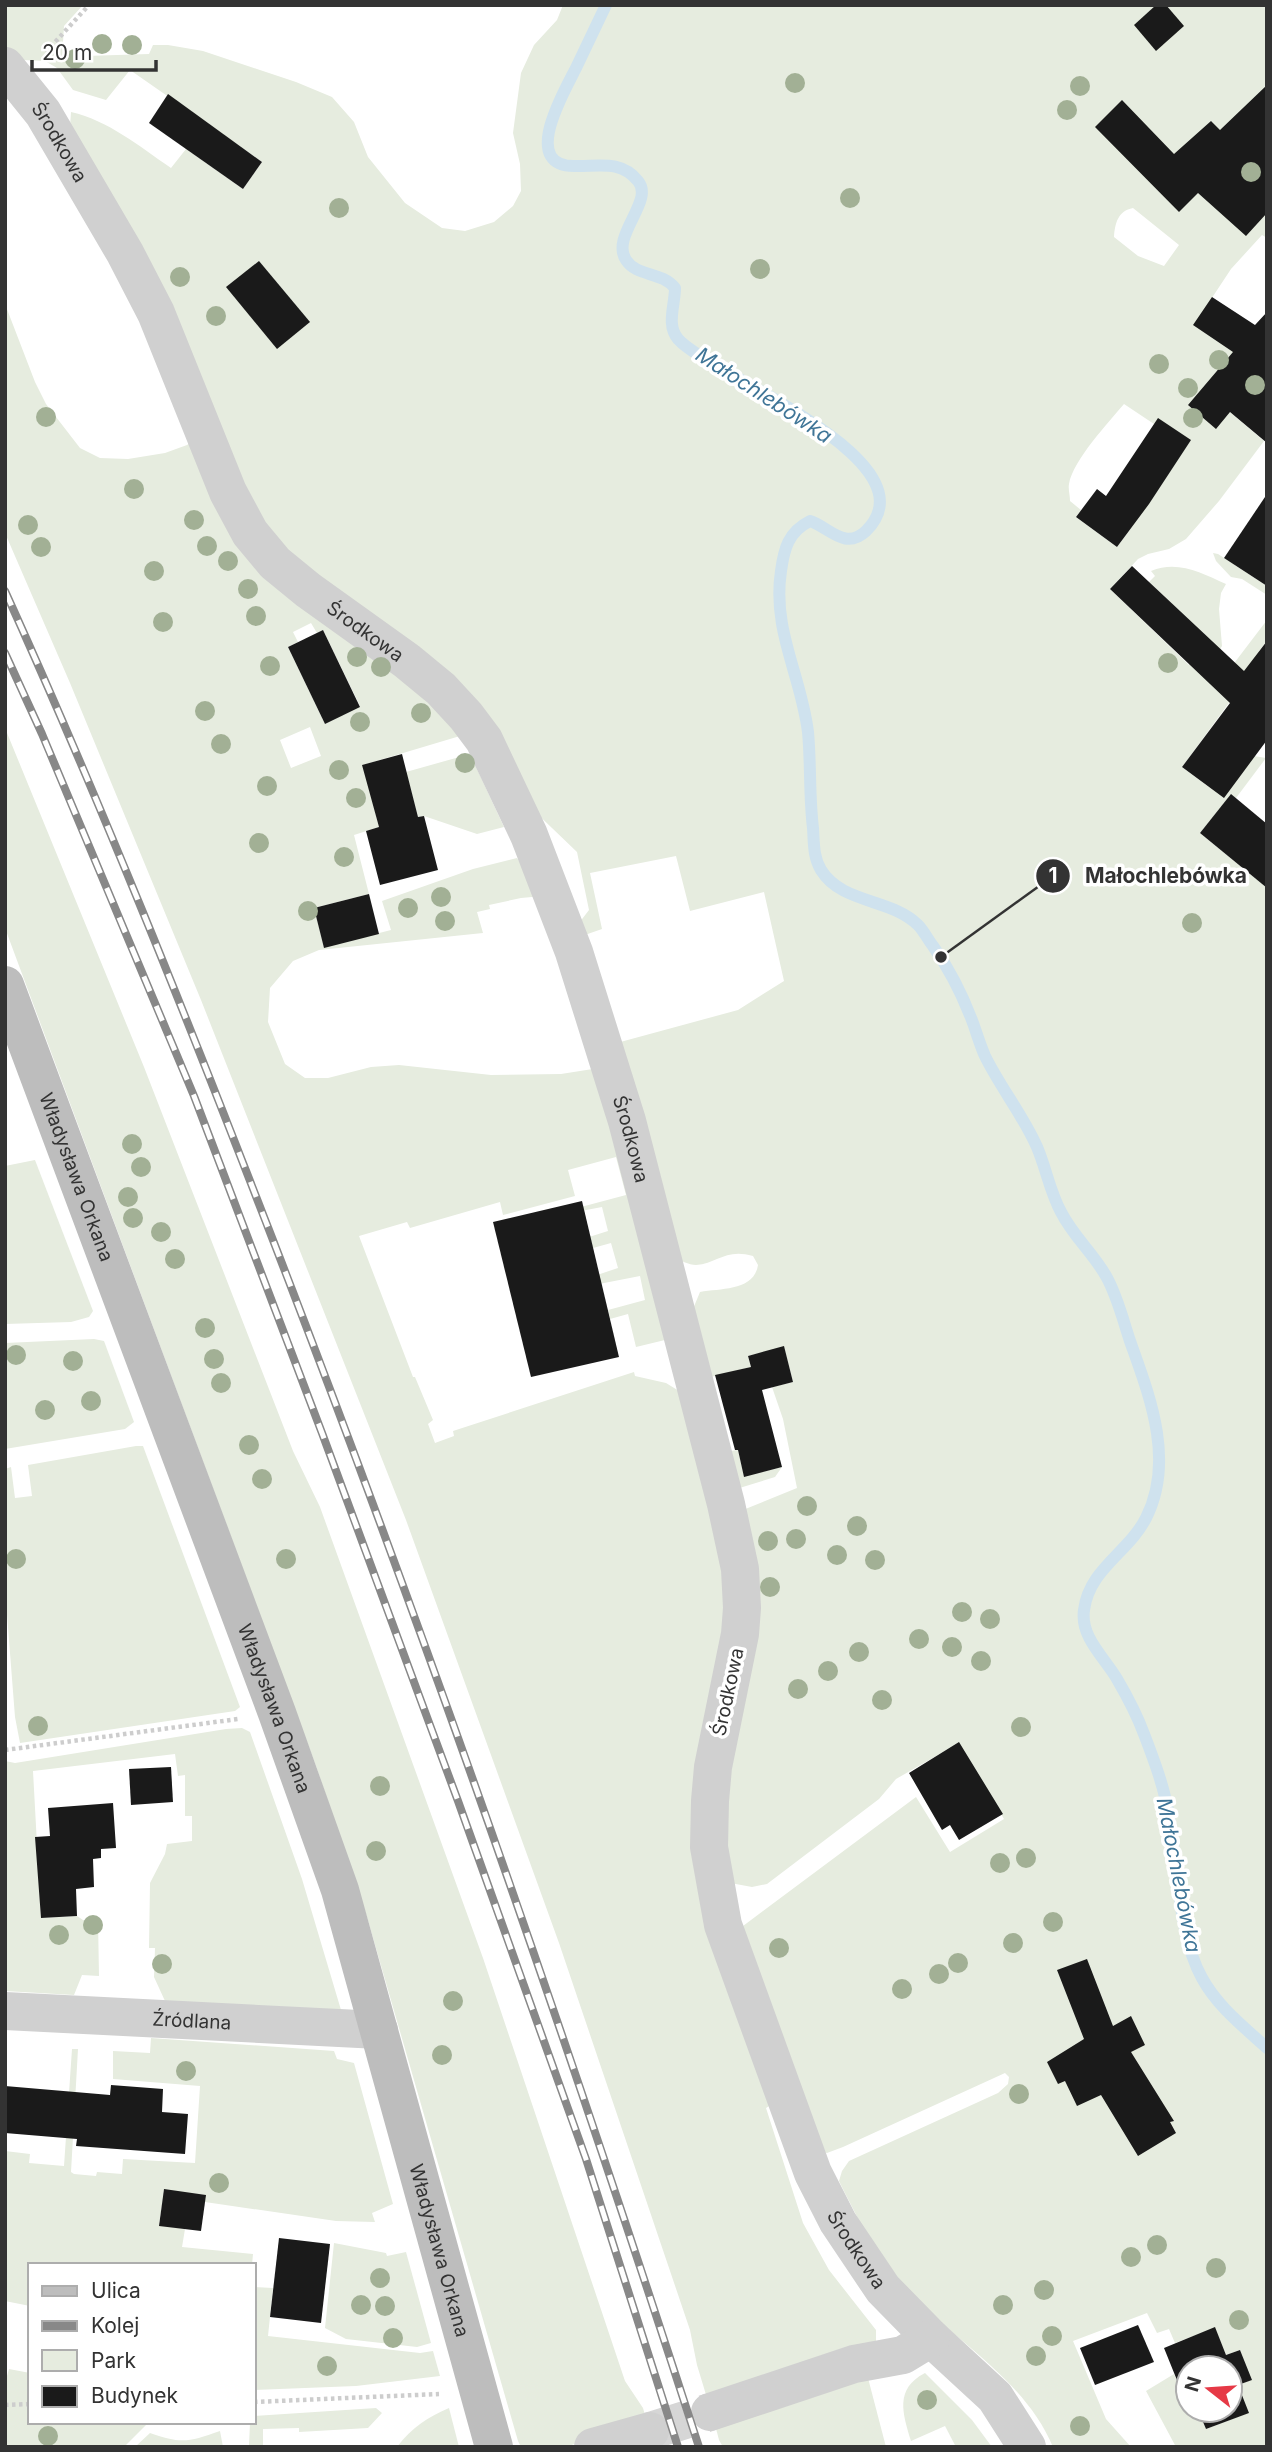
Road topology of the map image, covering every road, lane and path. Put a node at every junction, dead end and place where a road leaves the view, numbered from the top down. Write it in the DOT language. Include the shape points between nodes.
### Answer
graph roads {
  1 [pos="89,5"];
  2 [pos="12,73"];
  3 [pos="5,985"];
  4 [pos="277,1713"];
  5 [pos="5,1750"];
  6 [pos="5,2011"];
  7 [pos="379,2030"];
  8 [pos="931,2338"];
  9 [pos="478,2392"];
  10 [pos="256,2402"];
  11 [pos="28,2404"];
  12 [pos="5,2405"];
  13 [pos="710,2412"];
  14 [pos="650,2431"];
  15 [pos="494,2447"];
  16 [pos="593,2447"];
  17 [pos="1027,2447"];
  1 -- 2 [label="path"];
  2 -- 8 [label="street, Środkowa" via="73,163 156,313 228,492 250,533 275,563 407,661 466,716 484,740 555,897 627,1121 740,1569 740,1634 710,1801 709,1847 723,1926 813,2173 838,2222 883,2289"];
  3 -- 4 [label="street, Władysława Orkana"];
  4 -- 5 [label="path"];
  4 -- 7 [label="street, Władysława Orkana" via="340,1890"];
  6 -- 7 [label="street, Źródlana"];
  7 -- 9 [label="street, Władysława Orkana"];
  8 -- 13 [label="street" via="902,2355 854,2364"];
  8 -- 17 [label="street, Środkowa" via="995,2397"];
  9 -- 10 [label="path"];
  9 -- 15 [label="street, Władysława Orkana"];
  11 -- 12 [label="path"];
  14 -- 16 [label="street"];
}
